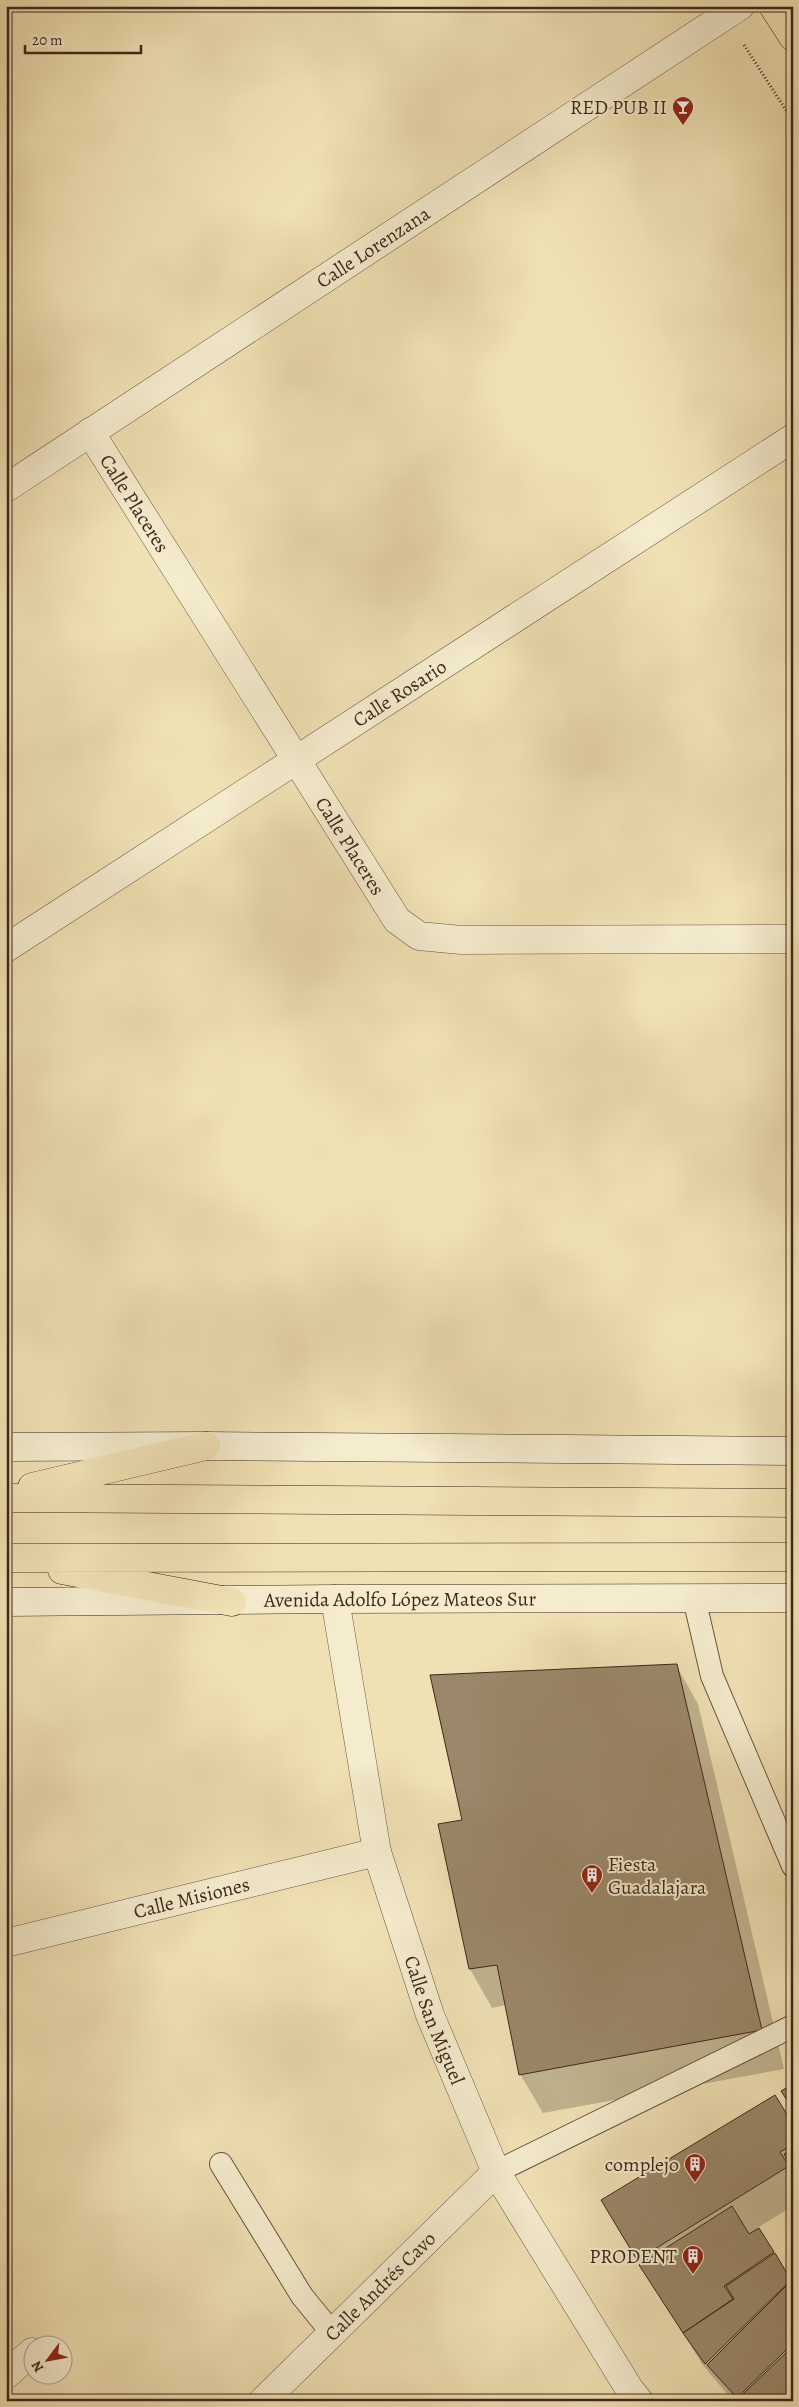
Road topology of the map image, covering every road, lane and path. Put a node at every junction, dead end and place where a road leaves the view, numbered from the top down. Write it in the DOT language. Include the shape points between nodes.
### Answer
graph roads {
  1 [pos="773,6"];
  2 [pos="733,11"];
  3 [pos="793,37"];
  4 [pos="793,121"];
  5 [pos="90,432"];
  6 [pos="793,438"];
  7 [pos="6,488"];
  8 [pos="296,759"];
  9 [pos="793,938"];
  10 [pos="6,948"];
  11 [pos="206,1446"];
  12 [pos="6,1447"];
  13 [pos="793,1451"];
  14 [pos="6,1493"];
  15 [pos="6,1498"];
  16 [pos="793,1503"];
  17 [pos="793,1557"];
  18 [pos="6,1559"];
  19 [pos="694,1598"];
  20 [pos="793,1598"];
  21 [pos="335,1599"];
  22 [pos="6,1602"];
  23 [pos="232,1602"];
  24 [pos="377,1852"];
  25 [pos="793,1866"];
  26 [pos="6,1943"];
  27 [pos="793,2026"];
  28 [pos="221,2164"];
  29 [pos="496,2172"];
  30 [pos="333,2334"];
  31 [pos="22,2361"];
  32 [pos="6,2375"];
  33 [pos="263,2401"];
  34 [pos="639,2401"];
  1 -- 3 [label="main road"];
  2 -- 4 [label="path"];
  2 -- 5 [label="street, Calle Lorenzana"];
  5 -- 7 [label="street, Calle Lorenzana"];
  5 -- 8 [label="street, Calle Placeres"];
  6 -- 8 [label="street, Calle Rosario"];
  8 -- 9 [label="street, Calle Placeres" via="397,920 419,936 461,940"];
  8 -- 10 [label="street, Calle Rosario"];
  11 -- 12 [label="street"];
  11 -- 13 [label="street"];
  11 -- 14 [label="main road"];
  15 -- 16 [label="main road"];
  17 -- 18 [label="main road, Avenida Adolfo López Mateos Sur"];
  18 -- 23 [label="main road"];
  19 -- 20 [label="street, Avenida Adolfo López Mateos Sur"];
  19 -- 21 [label="street, Avenida Adolfo López Mateos Sur"];
  19 -- 25 [label="lane" via="712,1676"];
  21 -- 23 [label="street, Avenida Adolfo López Mateos Sur"];
  21 -- 24 [label="street, Calle San Miguel"];
  22 -- 23 [label="street, Avenida Adolfo López Mateos Sur"];
  24 -- 26 [label="street, Calle Misiones"];
  24 -- 29 [label="street, Calle San Miguel" via="430,2015"];
  27 -- 29 [label="lane"];
  28 -- 30 [label="lane" via="302,2296"];
  29 -- 30 [label="street, Calle Andrés Cavo"];
  29 -- 34 [label="street, Calle San Miguel"];
  30 -- 33 [label="street, Calle Andrés Cavo"];
  31 -- 32 [label="street"];
}
